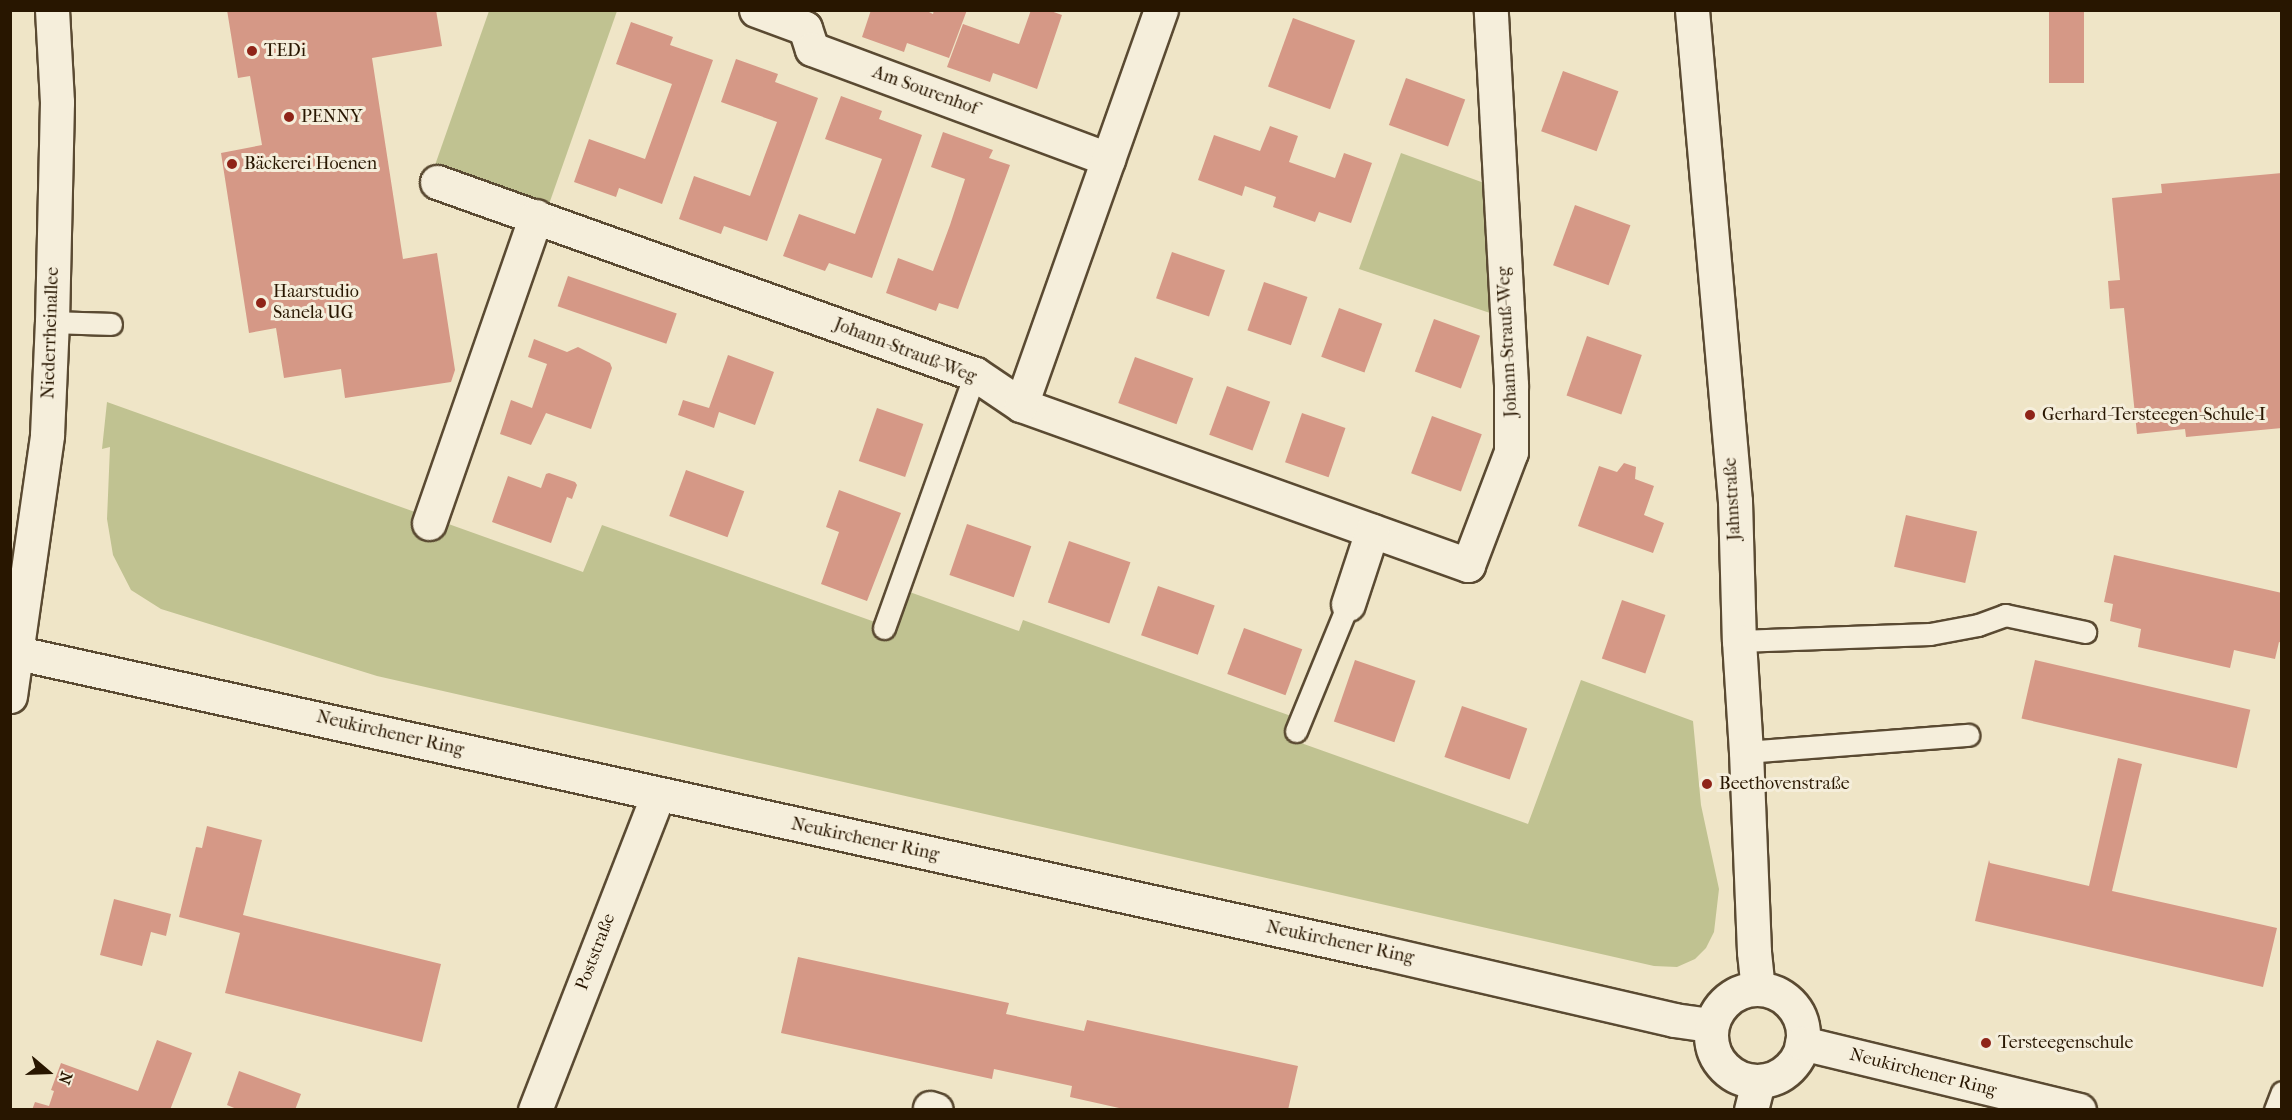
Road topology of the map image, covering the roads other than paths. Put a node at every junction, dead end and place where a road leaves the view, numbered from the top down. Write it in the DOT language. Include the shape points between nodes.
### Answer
graph roads {
  1 [pos="52,10"];
  2 [pos="756,10"];
  3 [pos="1161,10"];
  4 [pos="1491,10"];
  5 [pos="1692,10"];
  6 [pos="1108,159"];
  7 [pos="437,182"];
  8 [pos="536,216"];
  9 [pos="52,322"];
  10 [pos="111,324"];
  11 [pos="975,374"];
  12 [pos="1021,405"];
  13 [pos="429,523"];
  14 [pos="1372,531"];
  15 [pos="1348,604"];
  16 [pos="884,628"];
  17 [pos="2085,632"];
  18 [pos="1739,641"];
  19 [pos="14,654"];
  20 [pos="10,696"];
  21 [pos="1296,731"];
  22 [pos="1968,735"];
  23 [pos="1746,752"];
  24 [pos="658,794"];
  25 [pos="1758,988"];
  26 [pos="1712,1024"];
  27 [pos="1802,1043"];
  28 [pos="2282,1092"];
  29 [pos="1754,1095"];
  30 [pos="535,1110"];
  31 [pos="2079,1110"];
  32 [pos="2275,1110"];
  1 -- 9 [label="street, Niederrheinallee" via="57,102"];
  2 -- 6 [label="street, Am Sourenhof" via="805,28 812,49"];
  3 -- 6 [label="street"];
  4 -- 14 [label="street, Johann-Strauß-Weg" via="1511,384 1511,452 1468,565"];
  5 -- 18 [label="street, Jahnstraße" via="1735,501"];
  6 -- 12 [label="street"];
  7 -- 8 [label="street, Johann-Strauß-Weg"];
  8 -- 11 [label="street, Johann-Strauß-Weg"];
  8 -- 13 [label="street"];
  9 -- 10 [label="lane"];
  9 -- 19 [label="street, Niederrheinallee" via="46,435"];
  11 -- 12 [label="street, Johann-Strauß-Weg"];
  11 -- 16 [label="lane"];
  12 -- 14 [label="street, Johann-Strauß-Weg"];
  14 -- 15 [label="street"];
  15 -- 21 [label="lane"];
  17 -- 18 [label="lane" via="2005,615 1978,625 1930,634"];
  18 -- 23 [label="street, Jahnstraße"];
  19 -- 20 [label="street, Niederrheinallee"];
  19 -- 24 [label="street, Neukirchener Ring"];
  22 -- 23 [label="lane"];
  23 -- 25 [label="street, Jahnstraße"];
  24 -- 26 [label="street, Neukirchener Ring" via="1674,1020"];
  24 -- 30 [label="street, Poststraße"];
  25 -- 26 [label="street" via="1742,990 1728,998"];
  25 -- 27 [label="street" via="1787,999 1797,1012"];
  26 -- 29 [label="street" via="1711,1041 1721,1064 1741,1078"];
  27 -- 29 [label="street" via="1787,1070"];
  27 -- 31 [label="street, Neukirchener Ring"];
  28 -- 32 [label="lane"];
}
